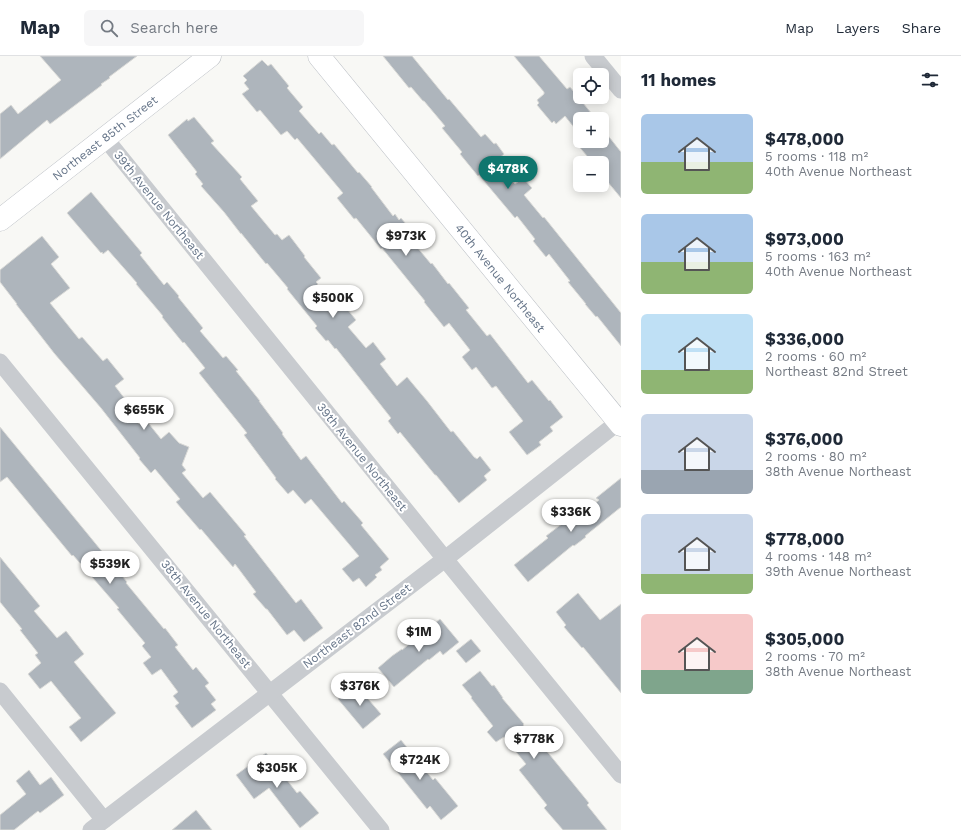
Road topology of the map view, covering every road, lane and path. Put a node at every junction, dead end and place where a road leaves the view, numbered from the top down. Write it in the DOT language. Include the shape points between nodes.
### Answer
graph roads {
  1 [pos="210,56"];
  2 [pos="319,56"];
  3 [pos="593,56"];
  4 [pos="621,90"];
  5 [pos="105,138"];
  6 [pos="0,220"];
  7 [pos="0,362"];
  8 [pos="620,422"];
  9 [pos="445,559"];
  10 [pos="0,691"];
  11 [pos="270,693"];
  12 [pos="621,775"];
  13 [pos="98,825"];
  14 [pos="381,830"];
  1 -- 5 [label="street, Northeast 85th Street"];
  2 -- 8 [label="street, 40th Avenue Northeast"];
  3 -- 4 [label="street"];
  5 -- 6 [label="street, Northeast 85th Street"];
  5 -- 9 [label="street, 39th Avenue Northeast"];
  7 -- 11 [label="street, 38th Avenue Northeast"];
  8 -- 9 [label="street, Northeast 82nd Street"];
  9 -- 11 [label="street, Northeast 82nd Street"];
  9 -- 12 [label="street, 39th Avenue Northeast"];
  10 -- 13 [label="street"];
  11 -- 13 [label="street, Northeast 82nd Street"];
  11 -- 14 [label="street, 38th Avenue Northeast"];
}
